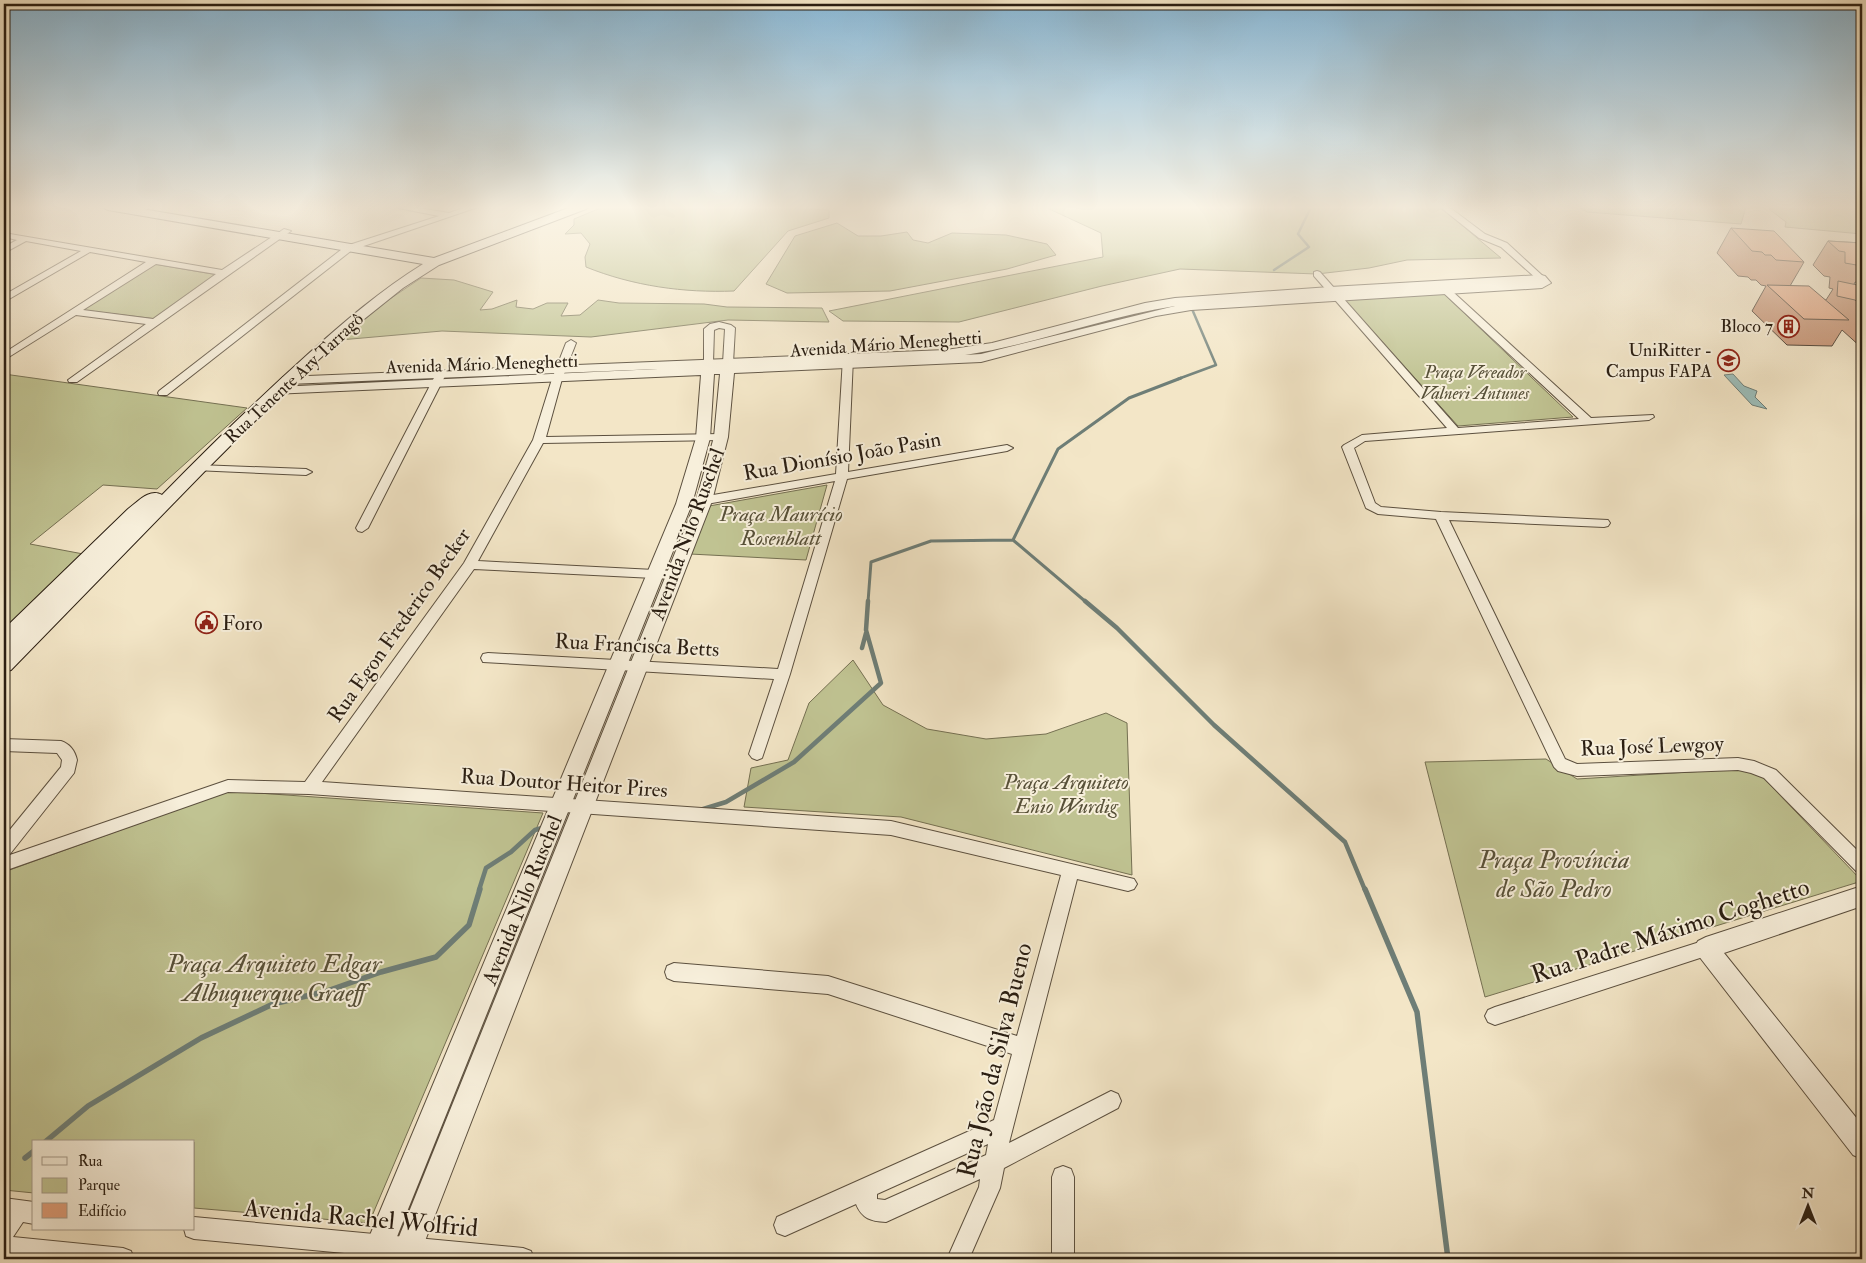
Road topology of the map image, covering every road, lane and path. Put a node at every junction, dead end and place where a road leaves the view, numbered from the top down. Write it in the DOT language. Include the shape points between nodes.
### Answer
graph roads {
  1 [pos="61,266"];
  2 [pos="146,266"];
  3 [pos="183,266"];
  4 [pos="234,266"];
  5 [pos="326,266"];
  6 [pos="430,266"];
  7 [pos="1527,266"];
  8 [pos="224,273"];
  9 [pos="1317,274"];
  10 [pos="1541,278"];
  11 [pos="1441,287"];
  12 [pos="1333,293"];
  13 [pos="4,299"];
  14 [pos="75,312"];
  15 [pos="155,322"];
  16 [pos="572,343"];
  17 [pos="4,357"];
  18 [pos="848,361"];
  19 [pos="728,367"];
  20 [pos="707,368"];
  21 [pos="559,374"];
  22 [pos="439,378"];
  23 [pos="72,380"];
  24 [pos="282,386"];
  25 [pos="163,393"];
  26 [pos="1649,417"];
  27 [pos="1588,421"];
  28 [pos="1455,431"];
  29 [pos="722,437"];
  30 [pos="703,438"];
  31 [pos="539,440"];
  32 [pos="1007,448"];
  33 [pos="198,468"];
  34 [pos="306,472"];
  35 [pos="842,476"];
  36 [pos="694,502"];
  37 [pos="1370,505"];
  38 [pos="146,511"];
  39 [pos="1441,516"];
  40 [pos="1604,523"];
  41 [pos="362,528"];
  42 [pos="470,565"];
  43 [pos="665,575"];
  44 [pos="4,641"];
  45 [pos="488,658"];
  46 [pos="4,665"];
  47 [pos="628,666"];
  48 [pos="783,674"];
  49 [pos="4,745"];
  50 [pos="757,754"];
  51 [pos="310,788"];
  52 [pos="560,805"];
  53 [pos="582,807"];
  54 [pos="4,849"];
  55 [pos="4,864"];
  56 [pos="1862,866"];
  57 [pos="1071,870"];
  58 [pos="1128,884"];
  59 [pos="1862,896"];
  60 [pos="1706,948"];
  61 [pos="674,972"];
  62 [pos="489,980"];
  63 [pos="513,982"];
  64 [pos="1495,1016"];
  65 [pos="1023,1048"];
  66 [pos="1111,1101"];
  67 [pos="1002,1127"];
  68 [pos="1862,1146"];
  69 [pos="993,1162"];
  70 [pos="1063,1178"];
  71 [pos="867,1187"];
  72 [pos="19,1211"];
  73 [pos="785,1225"];
  74 [pos="195,1228"];
  75 [pos="4,1231"];
  76 [pos="4,1248"];
  77 [pos="377,1253"];
  78 [pos="405,1255"];
  79 [pos="123,1259"];
  80 [pos="524,1259"];
  81 [pos="958,1259"];
  82 [pos="1063,1259"];
  1 -- 13 [label="street"];
  2 -- 14 [label="street"];
  3 -- 8 [label="street"];
  4 -- 8 [label="street"];
  5 -- 25 [label="street"];
  6 -- 24 [label="main road, Rua Tenente Ary Tarragô" via="398,285"];
  7 -- 10 [label="street, Avenida Mário Meneghetti"];
  8 -- 15 [label="street"];
  9 -- 12 [label="street"];
  10 -- 11 [label="street, Avenida Mário Meneghetti" via="1545,284"];
  11 -- 12 [label="street, Avenida Mário Meneghetti"];
  11 -- 27 [label="street"];
  12 -- 18 [label="street, Avenida Mário Meneghetti" via="1178,305 979,354"];
  12 -- 28 [label="street"];
  14 -- 15 [label="street"];
  14 -- 17 [label="street"];
  15 -- 23 [label="street"];
  16 -- 21 [label="street, Rua Egon Frederico Becker"];
  18 -- 19 [label="street, Avenida Mário Meneghetti"];
  18 -- 35 [label="street"];
  19 -- 20 [label="street, Avenida Mário Meneghetti"];
  19 -- 20 [label="street, Avenida Nilo Ruschel" via="730,328 722,325 709,329"];
  19 -- 29 [label="street, Avenida Nilo Ruschel"];
  20 -- 21 [label="street, Avenida Mário Meneghetti"];
  20 -- 30 [label="street, Avenida Nilo Ruschel"];
  21 -- 22 [label="street, Avenida Mário Meneghetti"];
  21 -- 31 [label="street, Rua Egon Frederico Becker"];
  22 -- 24 [label="street, Avenida Mário Meneghetti"];
  22 -- 41 [label="street"];
  24 -- 33 [label="main road, Rua Tenente Ary Tarragô"];
  26 -- 27 [label="street"];
  27 -- 28 [label="street"];
  28 -- 37 [label="street" via="1362,438 1348,447"];
  29 -- 30 [label="street"];
  29 -- 36 [label="street, Avenida Nilo Ruschel"];
  30 -- 31 [label="street"];
  30 -- 36 [label="street, Avenida Nilo Ruschel"];
  31 -- 42 [label="street, Rua Egon Frederico Becker"];
  32 -- 35 [label="street, Rua Dionísio João Pasin"];
  33 -- 34 [label="street"];
  33 -- 38 [label="main road, Rua Tenente Ary Tarragô"];
  35 -- 36 [label="street, Rua Dionísio João Pasin"];
  35 -- 48 [label="street"];
  36 -- 43 [label="street, Avenida Nilo Ruschel"];
  37 -- 39 [label="street" via="1378,510"];
  38 -- 44 [label="main road, Rua Tenente Ary Tarragô"];
  38 -- 46 [label="main road, Rua Tenente Ary Tarragô"];
  39 -- 40 [label="street"];
  39 -- 56 [label="street, Rua José Lewgoy" via="1559,763 1577,770 1738,764 1754,767 1770,774"];
  42 -- 43 [label="street"];
  42 -- 51 [label="street, Rua Egon Frederico Becker"];
  43 -- 47 [label="street, Avenida Nilo Ruschel"];
  45 -- 47 [label="street, Rua Francisca Betts"];
  47 -- 48 [label="street, Rua Francisca Betts"];
  47 -- 52 [label="street, Avenida Nilo Ruschel"];
  47 -- 53 [label="street, Avenida Nilo Ruschel"];
  48 -- 50 [label="street"];
  49 -- 54 [label="street" via="61,748 68,753 70,760 68,769"];
  51 -- 52 [label="street, Rua Doutor Heitor Pires"];
  51 -- 55 [label="street, Rua Doutor Heitor Pires" via="228,786"];
  52 -- 53 [label="street, Rua Doutor Heitor Pires"];
  52 -- 62 [label="street, Avenida Nilo Ruschel"];
  53 -- 57 [label="street, Rua Doutor Heitor Pires" via="891,828"];
  53 -- 63 [label="street, Avenida Nilo Ruschel"];
  57 -- 58 [label="street, Rua Doutor Heitor Pires"];
  57 -- 65 [label="street, Rua João da Silva Bueno"];
  59 -- 60 [label="street, Rua Padre Máximo Coghetto"];
  60 -- 64 [label="street, Rua Padre Máximo Coghetto"];
  60 -- 68 [label="street"];
  61 -- 65 [label="street" via="828,985"];
  62 -- 63 [label="street"];
  62 -- 77 [label="street, Avenida Nilo Ruschel"];
  63 -- 78 [label="street, Avenida Nilo Ruschel"];
  65 -- 67 [label="street, Rua João da Silva Bueno"];
  66 -- 69 [label="street"];
  67 -- 69 [label="street, Rua João da Silva Bueno"];
  67 -- 71 [label="street"];
  69 -- 71 [label="street" via="886,1211 872,1210 866,1203"];
  69 -- 81 [label="street, Rua João da Silva Bueno" via="989,1188"];
  70 -- 82 [label="street"];
  71 -- 73 [label="street"];
  72 -- 75 [label="street"];
  74 -- 77 [label="street, Avenida Rachel Wolfrid"];
  76 -- 79 [label="street"];
  77 -- 78 [label="street, Avenida Rachel Wolfrid"];
  78 -- 80 [label="street, Avenida Rachel Wolfrid"];
}
